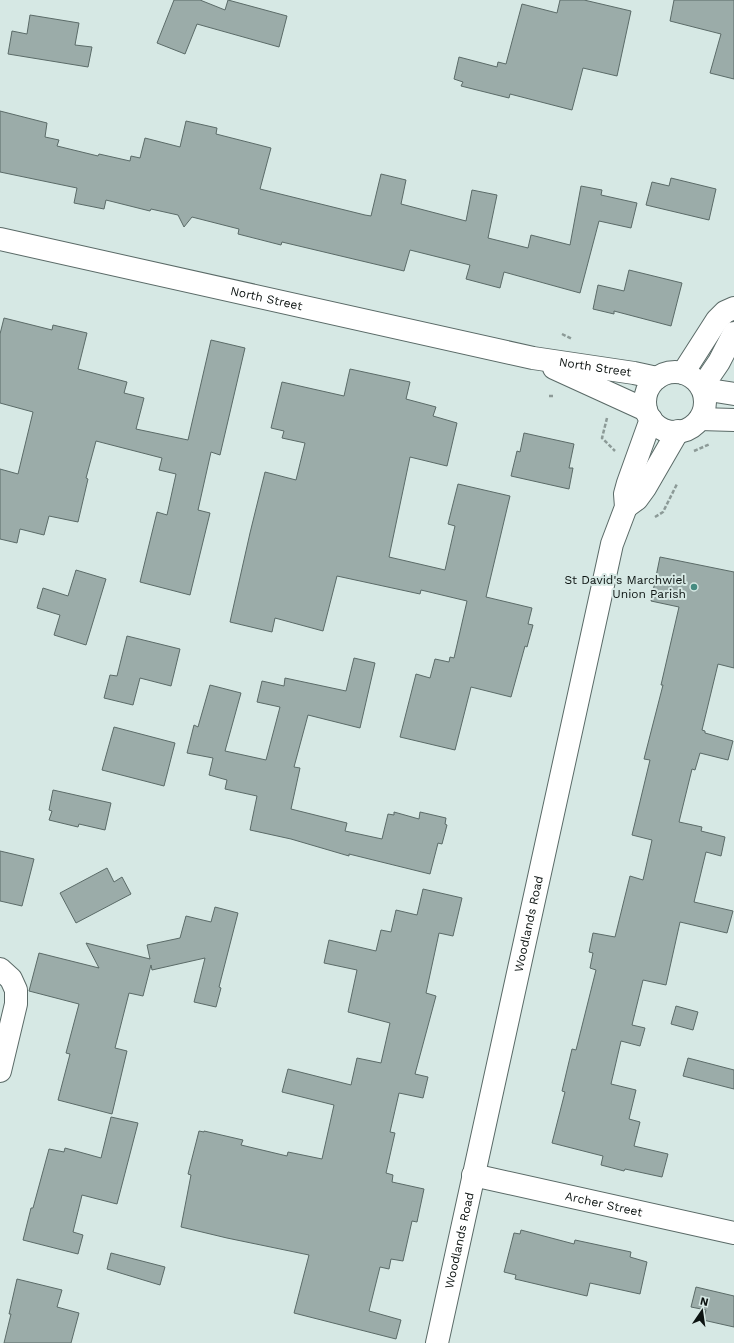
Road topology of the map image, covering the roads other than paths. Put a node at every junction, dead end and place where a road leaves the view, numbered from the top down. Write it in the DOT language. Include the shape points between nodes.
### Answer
graph roads {
  1 [pos="0,239"];
  2 [pos="734,308"];
  3 [pos="734,333"];
  4 [pos="533,358"];
  5 [pos="683,373"];
  6 [pos="657,378"];
  7 [pos="702,388"];
  8 [pos="734,394"];
  9 [pos="648,414"];
  10 [pos="700,419"];
  11 [pos="734,420"];
  12 [pos="678,432"];
  13 [pos="626,507"];
  14 [pos="0,969"];
  15 [pos="0,1071"];
  16 [pos="473,1175"];
  17 [pos="734,1233"];
  18 [pos="437,1343"];
  1 -- 4 [label="street, North Street"];
  2 -- 5 [label="street" via="717,320"];
  3 -- 7 [label="street"];
  4 -- 6 [label="street, North Street"];
  4 -- 9 [label="street, North Street"];
  5 -- 6 [label="street" via="674,372"];
  5 -- 7 [label="street" via="697,381"];
  6 -- 9 [label="street" via="647,392 645,401"];
  7 -- 8 [label="street"];
  7 -- 10 [label="street" via="705,405"];
  9 -- 12 [label="street" via="663,429"];
  9 -- 13 [label="street, Woodlands Road" via="628,483"];
  10 -- 11 [label="street"];
  10 -- 12 [label="street" via="694,426"];
  12 -- 13 [label="street, Woodlands Road" via="645,488 637,499"];
  13 -- 16 [label="street, Woodlands Road" via="612,544"];
  14 -- 15 [label="street" via="11,979 16,990 16,1004"];
  16 -- 17 [label="street, Archer Street"];
  16 -- 18 [label="street, Woodlands Road"];
}
